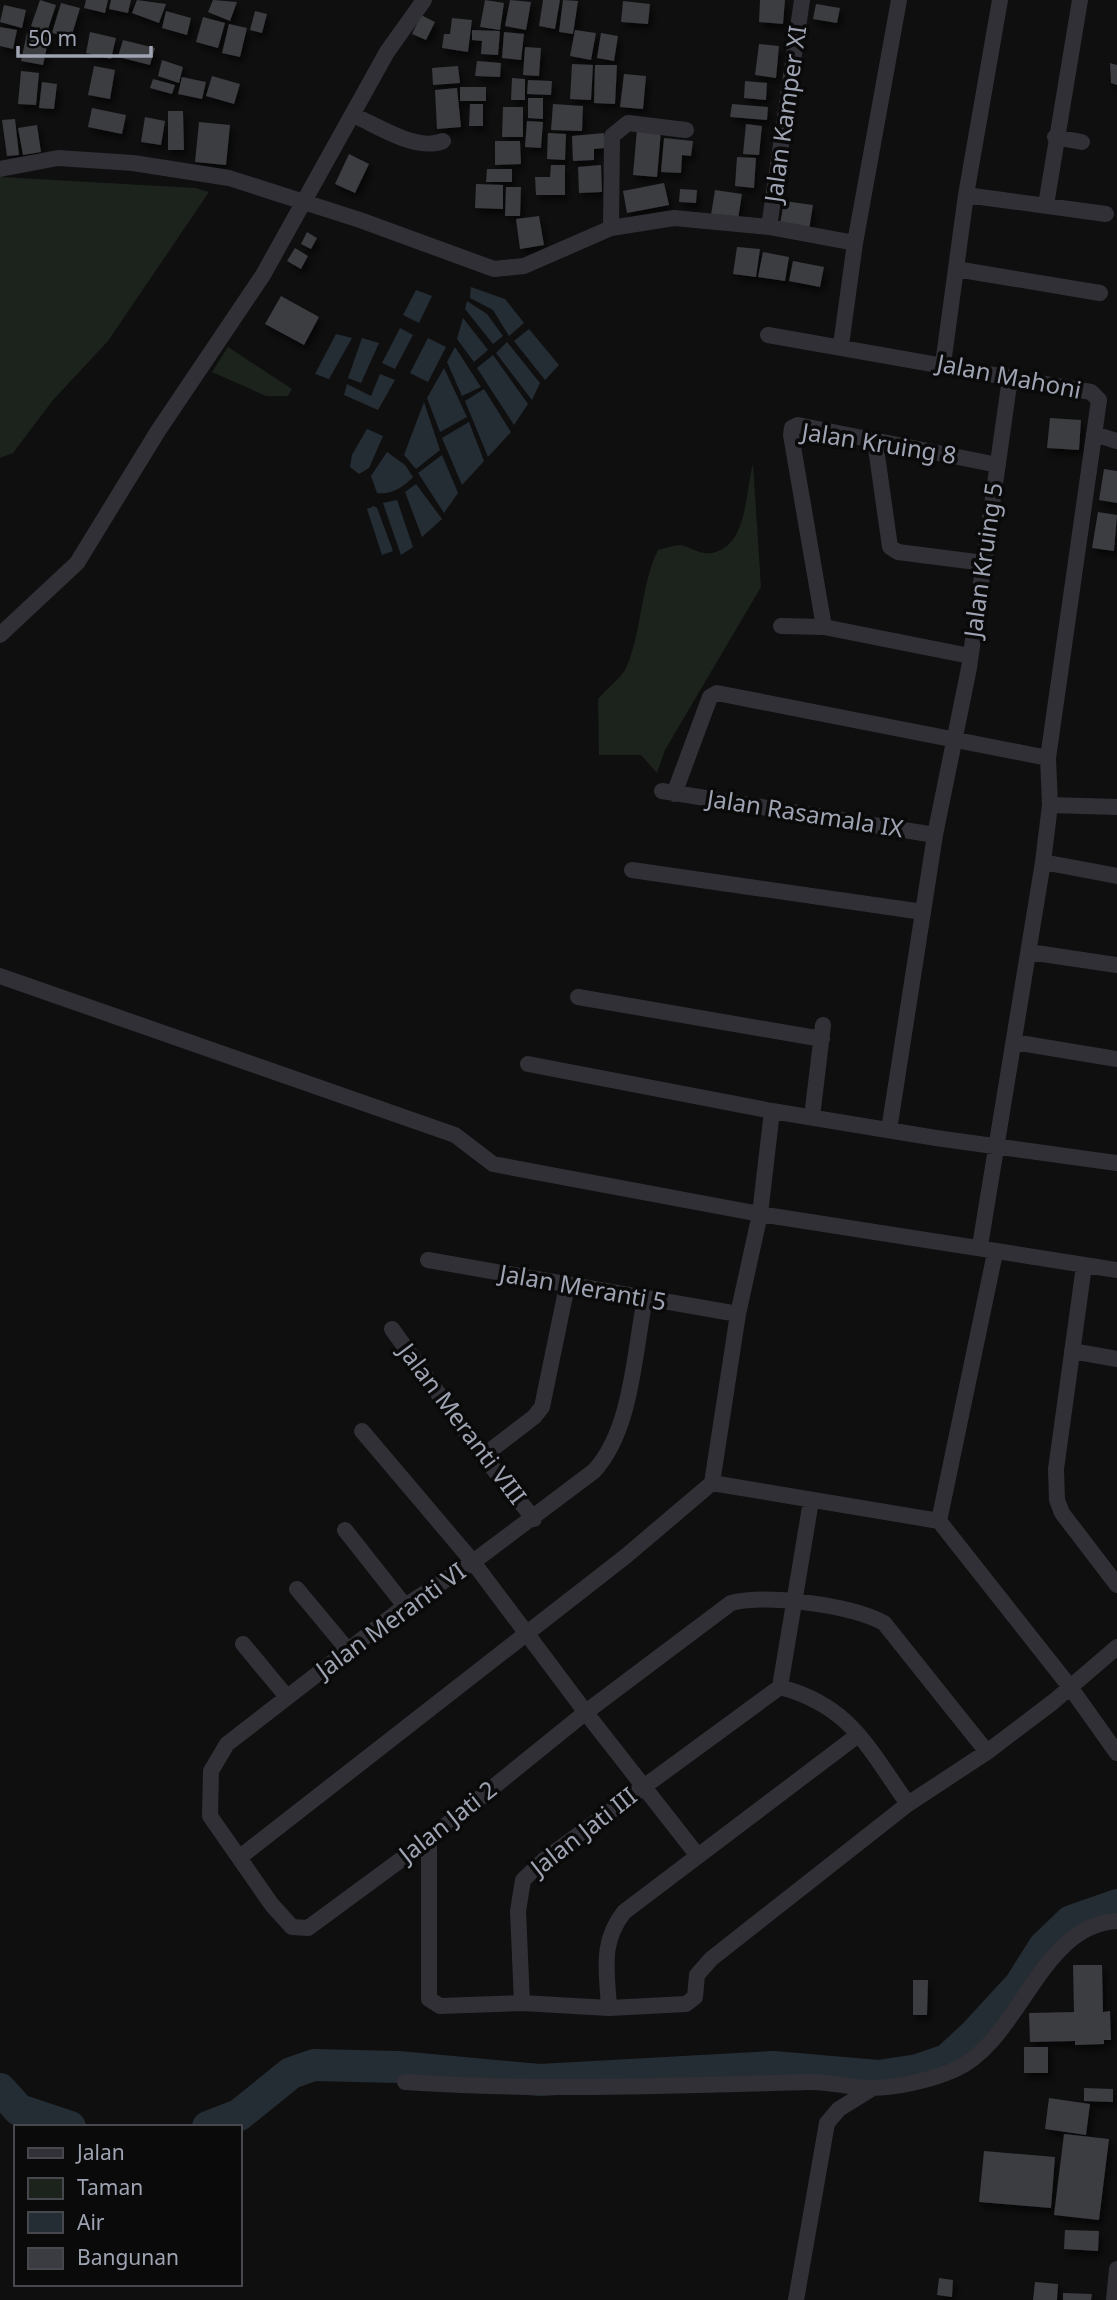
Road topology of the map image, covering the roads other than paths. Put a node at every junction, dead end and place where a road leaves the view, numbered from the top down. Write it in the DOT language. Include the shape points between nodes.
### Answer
graph roads {
  1 [pos="802,0"];
  2 [pos="899,0"];
  3 [pos="1000,0"];
  4 [pos="1080,0"];
  5 [pos="418,2"];
  6 [pos="354,114"];
  7 [pos="686,130"];
  8 [pos="1055,137"];
  9 [pos="429,142"];
  10 [pos="1082,142"];
  11 [pos="0,169"];
  12 [pos="966,195"];
  13 [pos="305,202"];
  14 [pos="1046,205"];
  15 [pos="1106,214"];
  16 [pos="769,227"];
  17 [pos="611,228"];
  18 [pos="855,243"];
  19 [pos="956,269"];
  20 [pos="1100,293"];
  21 [pos="768,335"];
  22 [pos="841,345"];
  23 [pos="943,364"];
  24 [pos="1010,378"];
  25 [pos="1094,434"];
  26 [pos="875,441"];
  27 [pos="1117,441"];
  28 [pos="998,465"];
  29 [pos="984,563"];
  30 [pos="781,626"];
  31 [pos="824,627"];
  32 [pos="0,635"];
  33 [pos="970,656"];
  34 [pos="956,742"];
  35 [pos="1048,758"];
  36 [pos="1050,806"];
  37 [pos="1117,807"];
  38 [pos="936,835"];
  39 [pos="1044,862"];
  40 [pos="632,870"];
  41 [pos="1117,876"];
  42 [pos="923,912"];
  43 [pos="1028,951"];
  44 [pos="1117,965"];
  45 [pos="0,976"];
  46 [pos="578,997"];
  47 [pos="1014,1042"];
  48 [pos="1117,1059"];
  49 [pos="528,1064"];
  50 [pos="772,1111"];
  51 [pos="812,1117"];
  52 [pos="889,1130"];
  53 [pos="995,1145"];
  54 [pos="1117,1163"];
  55 [pos="760,1214"];
  56 [pos="987,1250"];
  57 [pos="428,1261"];
  58 [pos="1084,1266"];
  59 [pos="1117,1270"];
  60 [pos="567,1286"];
  61 [pos="645,1298"];
  62 [pos="738,1314"];
  63 [pos="392,1329"];
  64 [pos="1072,1350"];
  65 [pos="1117,1359"];
  66 [pos="362,1432"];
  67 [pos="483,1456"];
  68 [pos="712,1483"];
  69 [pos="811,1502"];
  70 [pos="534,1519"];
  71 [pos="939,1521"];
  72 [pos="345,1530"];
  73 [pos="473,1562"];
  74 [pos="1117,1585"];
  75 [pos="297,1589"];
  76 [pos="796,1603"];
  77 [pos="405,1606"];
  78 [pos="527,1633"];
  79 [pos="243,1644"];
  80 [pos="1117,1647"];
  81 [pos="347,1649"];
  82 [pos="780,1687"];
  83 [pos="1070,1687"];
  84 [pos="287,1697"];
  85 [pos="586,1712"];
  86 [pos="858,1735"];
  87 [pos="987,1752"];
  88 [pos="1117,1753"];
  89 [pos="643,1785"];
  90 [pos="908,1804"];
  91 [pos="429,1839"];
  92 [pos="698,1856"];
  93 [pos="240,1857"];
  94 [pos="1117,1921"];
  95 [pos="308,1928"];
  96 [pos="522,2003"];
  97 [pos="609,2008"];
  98 [pos="405,2082"];
  99 [pos="873,2088"];
  100 [pos="1117,2269"];
  101 [pos="796,2300"];
  102 [pos="1114,2300"];
  1 -- 16 [label="street, Jalan Kamper XI"];
  2 -- 18 [label="street"];
  3 -- 12 [label="street"];
  4 -- 8 [label="street"];
  5 -- 6 [label="street"];
  6 -- 9 [label="street"];
  6 -- 13 [label="street"];
  7 -- 17 [label="street" via="628,123 611,136"];
  8 -- 10 [label="street"];
  8 -- 14 [label="street"];
  11 -- 13 [label="street" via="58,158 133,163 229,178"];
  12 -- 14 [label="street"];
  12 -- 19 [label="street"];
  13 -- 17 [label="street" via="494,269 524,266"];
  13 -- 32 [label="street" via="77,564"];
  14 -- 15 [label="street"];
  16 -- 17 [label="street" via="674,218"];
  16 -- 18 [label="street"];
  18 -- 22 [label="street"];
  19 -- 20 [label="street"];
  19 -- 23 [label="street"];
  21 -- 22 [label="street, Jalan Mahoni"];
  22 -- 23 [label="street, Jalan Mahoni"];
  23 -- 24 [label="street, Jalan Mahoni"];
  24 -- 25 [label="street, Jalan Mahoni" via="1091,392 1099,400"];
  24 -- 28 [label="street, Jalan Kruing 5"];
  25 -- 27 [label="street"];
  25 -- 35 [label="street, Jalan Mahoni"];
  26 -- 28 [label="street, Jalan Kruing 8"];
  26 -- 29 [label="street" via="890,547 898,552"];
  26 -- 31 [label="street, Jalan Kruing 8" via="798,425 792,428"];
  28 -- 29 [label="street, Jalan Kruing 5"];
  29 -- 33 [label="street, Jalan Kruing 5"];
  30 -- 31 [label="street"];
  31 -- 33 [label="street"];
  33 -- 34 [label="street, Jalan Kruing 5"];
  34 -- 35 [label="street"];
  34 -- 38 [label="street, Jalan Kruing 5"];
  34 -- 38 [label="street, Jalan Rasamala IX" via="717,693 710,697 668,793"];
  35 -- 36 [label="street, Jalan Mahoni"];
  36 -- 37 [label="street"];
  36 -- 39 [label="street, Jalan Mahoni"];
  38 -- 42 [label="street, Jalan Kruing 5"];
  39 -- 41 [label="street"];
  39 -- 43 [label="street, Jalan Mahoni"];
  40 -- 42 [label="street"];
  42 -- 52 [label="street, Jalan Kruing 5"];
  43 -- 44 [label="street"];
  43 -- 47 [label="street, Jalan Mahoni"];
  45 -- 55 [label="street" via="455,1135 493,1164"];
  46 -- 51 [label="street" via="823,1032"];
  47 -- 48 [label="street"];
  47 -- 53 [label="street, Jalan Mahoni"];
  49 -- 50 [label="street"];
  50 -- 51 [label="street"];
  50 -- 55 [label="street"];
  51 -- 52 [label="street"];
  52 -- 53 [label="street"];
  53 -- 54 [label="street"];
  53 -- 56 [label="street, Jalan Mahoni"];
  55 -- 56 [label="street"];
  55 -- 62 [label="street"];
  56 -- 58 [label="street"];
  56 -- 71 [label="street, Jalan Mahoni"];
  57 -- 60 [label="street, Jalan Meranti 5"];
  58 -- 59 [label="street"];
  58 -- 64 [label="street"];
  60 -- 61 [label="street, Jalan Meranti 5"];
  60 -- 67 [label="street" via="542,1407"];
  61 -- 62 [label="street, Jalan Meranti 5"];
  61 -- 70 [label="street, Jalan Meranti VI" via="621,1426 608,1457"];
  62 -- 68 [label="street"];
  63 -- 67 [label="street, Jalan Meranti VIII"];
  64 -- 65 [label="street"];
  64 -- 74 [label="street" via="1056,1469 1057,1500"];
  66 -- 73 [label="street"];
  67 -- 70 [label="street, Jalan Meranti VIII"];
  68 -- 69 [label="street"];
  68 -- 78 [label="street"];
  69 -- 71 [label="street"];
  69 -- 76 [label="street"];
  70 -- 73 [label="street, Jalan Meranti VI"];
  71 -- 83 [label="street"];
  72 -- 77 [label="street"];
  73 -- 77 [label="street, Jalan Meranti VI"];
  73 -- 78 [label="street"];
  75 -- 81 [label="street"];
  76 -- 82 [label="street"];
  76 -- 85 [label="street, Jalan Jati 2" via="731,1603"];
  76 -- 87 [label="street, Jalan Jati 2" via="869,1615 884,1623"];
  77 -- 81 [label="street, Jalan Meranti VI"];
  78 -- 85 [label="street"];
  78 -- 93 [label="street"];
  79 -- 84 [label="street"];
  80 -- 83 [label="street"];
  81 -- 84 [label="street, Jalan Meranti VI"];
  82 -- 86 [label="street" via="809,1695 834,1709"];
  82 -- 89 [label="street"];
  83 -- 87 [label="street"];
  83 -- 88 [label="street"];
  84 -- 93 [label="street, Jalan Meranti VI" via="227,1744 211,1771 210,1816"];
  85 -- 89 [label="street"];
  85 -- 91 [label="street, Jalan Jati 2"];
  86 -- 90 [label="street"];
  86 -- 92 [label="street"];
  87 -- 90 [label="street"];
  89 -- 92 [label="street"];
  89 -- 96 [label="street, Jalan Jati III" via="523,1880 519,1911"];
  90 -- 97 [label="street" via="711,1959 697,1975 695,1997 686,2004"];
  91 -- 95 [label="street, Jalan Jati 2"];
  91 -- 96 [label="street" via="429,1999 440,2006"];
  92 -- 97 [label="street" via="624,1912 611,1929 607,1945"];
  93 -- 95 [label="street, Jalan Meranti VI" via="292,1927"];
  94 -- 99 [label="street" via="1070,1939 975,2057 940,2076"];
  96 -- 97 [label="street"];
  98 -- 99 [label="street" via="540,2087 814,2082"];
  99 -- 101 [label="street" via="839,2109 827,2123"];
  100 -- 102 [label="street"];
}
